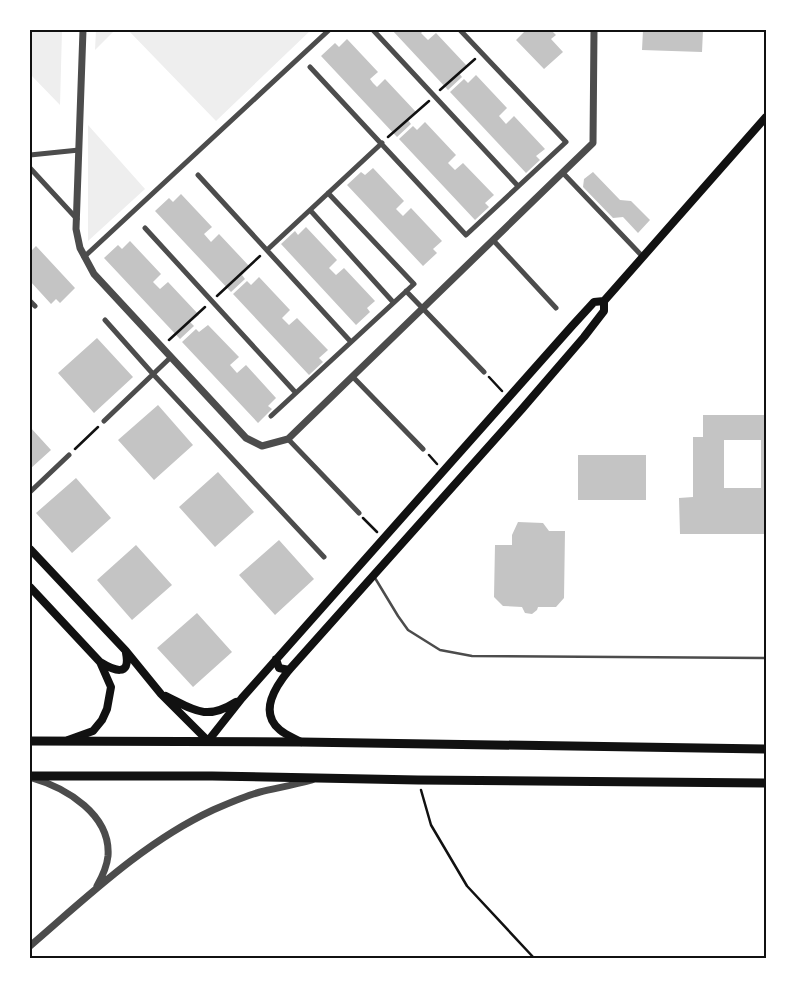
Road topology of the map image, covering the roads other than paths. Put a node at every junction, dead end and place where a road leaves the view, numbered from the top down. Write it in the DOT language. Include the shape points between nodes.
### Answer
graph roads {
  1 [pos="83,30"];
  2 [pos="330,30"];
  3 [pos="373,30"];
  4 [pos="460,30"];
  5 [pos="594,30"];
  6 [pos="310,67"];
  7 [pos="766,117"];
  8 [pos="382,143"];
  9 [pos="79,150"];
  10 [pos="30,155"];
  11 [pos="30,168"];
  12 [pos="562,173"];
  13 [pos="198,175"];
  14 [pos="518,186"];
  15 [pos="328,193"];
  16 [pos="310,210"];
  17 [pos="77,219"];
  18 [pos="145,228"];
  19 [pos="493,240"];
  20 [pos="267,250"];
  21 [pos="84,257"];
  22 [pos="643,257"];
  23 [pos="406,291"];
  24 [pos="30,301"];
  25 [pos="604,301"];
  26 [pos="393,302"];
  27 [pos="35,306"];
  28 [pos="556,308"];
  29 [pos="422,309"];
  30 [pos="105,320"];
  31 [pos="351,342"];
  32 [pos="171,357"];
  33 [pos="484,372"];
  34 [pos="153,374"];
  35 [pos="352,377"];
  36 [pos="296,393"];
  37 [pos="271,416"];
  38 [pos="104,421"];
  39 [pos="288,439"];
  40 [pos="423,449"];
  41 [pos="69,455"];
  42 [pos="30,492"];
  43 [pos="359,513"];
  44 [pos="30,549"];
  45 [pos="324,557"];
  46 [pos="373,575"];
  47 [pos="30,587"];
  48 [pos="126,652"];
  49 [pos="766,658"];
  50 [pos="276,659"];
  51 [pos="100,662"];
  52 [pos="289,670"];
  53 [pos="161,694"];
  54 [pos="242,698"];
  55 [pos="30,741"];
  56 [pos="65,741"];
  57 [pos="208,742"];
  58 [pos="301,742"];
  59 [pos="766,749"];
  60 [pos="30,777"];
  61 [pos="320,778"];
  62 [pos="766,783"];
  63 [pos="95,891"];
  64 [pos="30,946"];
  1 -- 9 [label="street"];
  2 -- 21 [label="street"];
  3 -- 14 [label="street"];
  4 -- 14 [label="street" via="566,142"];
  5 -- 12 [label="street" via="593,143"];
  6 -- 8 [label="street"];
  7 -- 22 [label="main road"];
  8 -- 14 [label="street" via="466,235"];
  8 -- 15 [label="street"];
  9 -- 10 [label="street"];
  9 -- 17 [label="street"];
  11 -- 17 [label="street"];
  12 -- 19 [label="street"];
  12 -- 22 [label="street"];
  13 -- 20 [label="street"];
  15 -- 16 [label="street"];
  15 -- 23 [label="street" via="414,284"];
  16 -- 20 [label="street"];
  16 -- 26 [label="street"];
  17 -- 21 [label="street" via="76,229"];
  18 -- 36 [label="street"];
  19 -- 28 [label="street"];
  19 -- 29 [label="street"];
  20 -- 31 [label="street"];
  21 -- 32 [label="street" via="94,274"];
  22 -- 25 [label="main road"];
  23 -- 26 [label="street"];
  23 -- 29 [label="street"];
  24 -- 27 [label="street"];
  25 -- 46 [label="main road" via="604,311 584,337"];
  25 -- 50 [label="main road" via="594,302"];
  26 -- 31 [label="street"];
  29 -- 33 [label="street"];
  29 -- 35 [label="street"];
  30 -- 34 [label="street"];
  31 -- 36 [label="street"];
  32 -- 34 [label="street"];
  32 -- 39 [label="street" via="246,438 262,446"];
  34 -- 38 [label="street"];
  34 -- 45 [label="street"];
  35 -- 39 [label="street"];
  35 -- 40 [label="street"];
  36 -- 37 [label="street"];
  39 -- 43 [label="street"];
  41 -- 42 [label="street"];
  44 -- 48 [label="main road"];
  46 -- 49 [label="lane" via="408,630 440,650 472,656"];
  46 -- 52 [label="main road"];
  47 -- 51 [label="main road"];
  48 -- 51 [label="main road" via="127,664 123,669 112,669"];
  48 -- 53 [label="main road"];
  50 -- 52 [label="main road" via="279,668"];
  50 -- 54 [label="main road"];
  51 -- 56 [label="main road" via="111,687 108,709 93,731"];
  52 -- 58 [label="main road" via="271,700 270,714 278,729"];
  53 -- 54 [label="main road" via="196,712 205,713 217,712"];
  53 -- 57 [label="main road"];
  54 -- 57 [label="main road"];
  55 -- 56 [label="highway"];
  56 -- 57 [label="highway"];
  57 -- 58 [label="highway"];
  58 -- 59 [label="highway"];
  60 -- 61 [label="highway"];
  60 -- 63 [label="street" via="72,796 102,826 108,857"];
  61 -- 62 [label="highway"];
  61 -- 63 [label="street" via="258,792 191,821 124,866"];
  63 -- 64 [label="street"];
}
